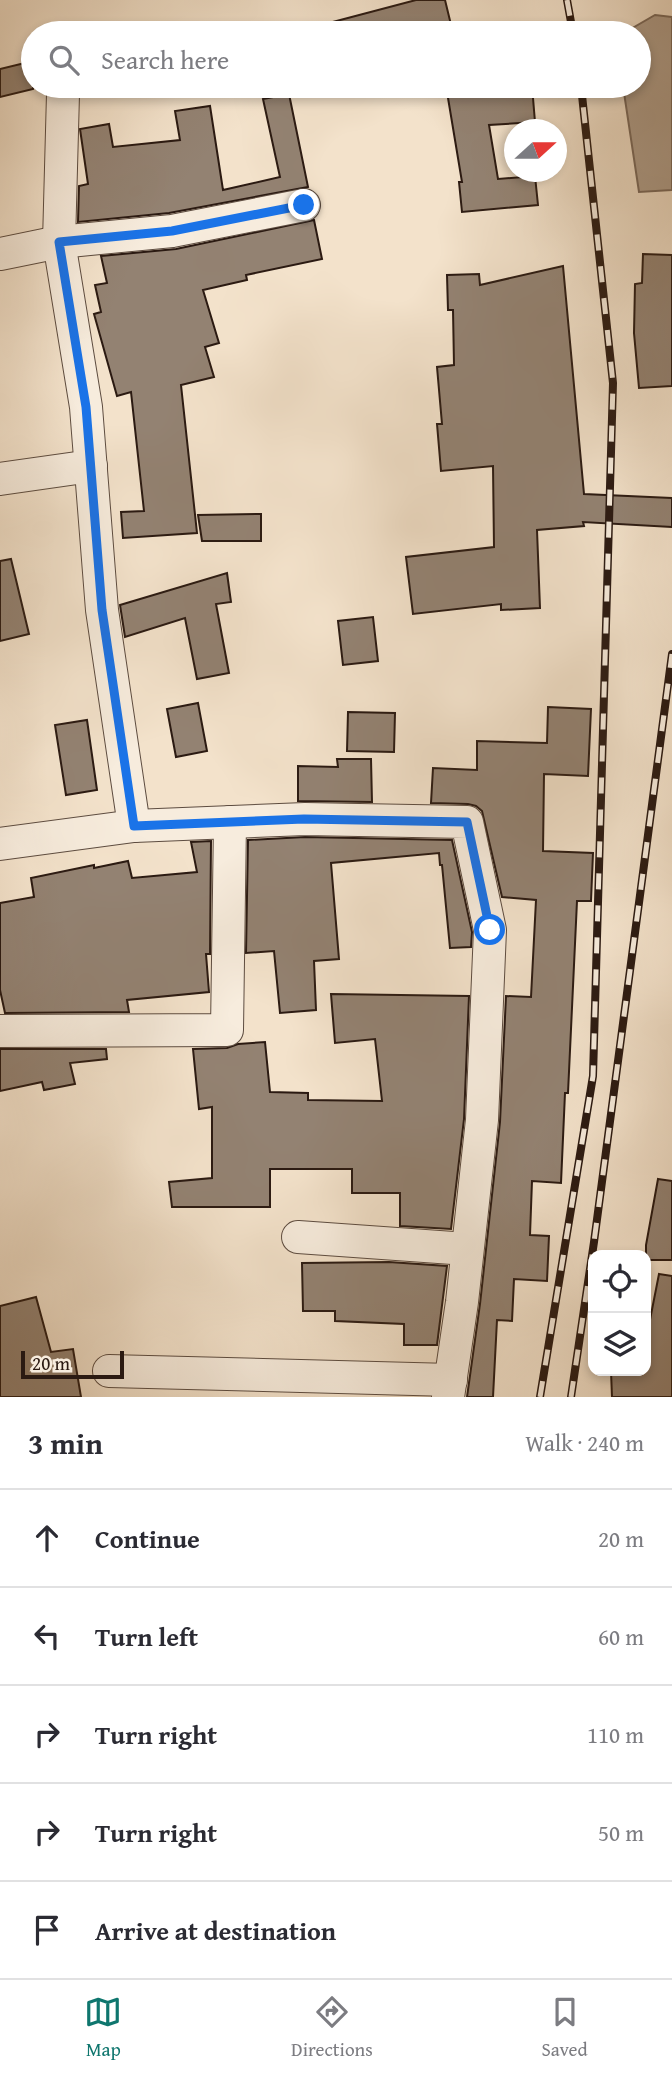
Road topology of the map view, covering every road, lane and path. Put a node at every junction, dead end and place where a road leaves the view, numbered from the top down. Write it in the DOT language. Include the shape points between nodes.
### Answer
graph roads {
  1 [pos="63,98"];
  2 [pos="304,205"];
  3 [pos="59,242"];
  4 [pos="0,254"];
  5 [pos="91,466"];
  6 [pos="0,479"];
  7 [pos="230,822"];
  8 [pos="134,826"];
  9 [pos="0,844"];
  10 [pos="0,1031"];
  11 [pos="298,1237"];
  12 [pos="467,1249"];
  13 [pos="109,1371"];
  14 [pos="449,1389"];
  1 -- 3 [label="street"];
  2 -- 3 [label="street" via="172,231"];
  3 -- 4 [label="street"];
  3 -- 5 [label="street"];
  5 -- 6 [label="street"];
  5 -- 8 [label="street" via="102,610"];
  7 -- 8 [label="street"];
  7 -- 10 [label="street" via="227,1030"];
  7 -- 12 [label="street" via="467,822 490,930 482,1120"];
  8 -- 9 [label="street"];
  11 -- 12 [label="street"];
  12 -- 14 [label="street"];
  13 -- 14 [label="street"];
}
